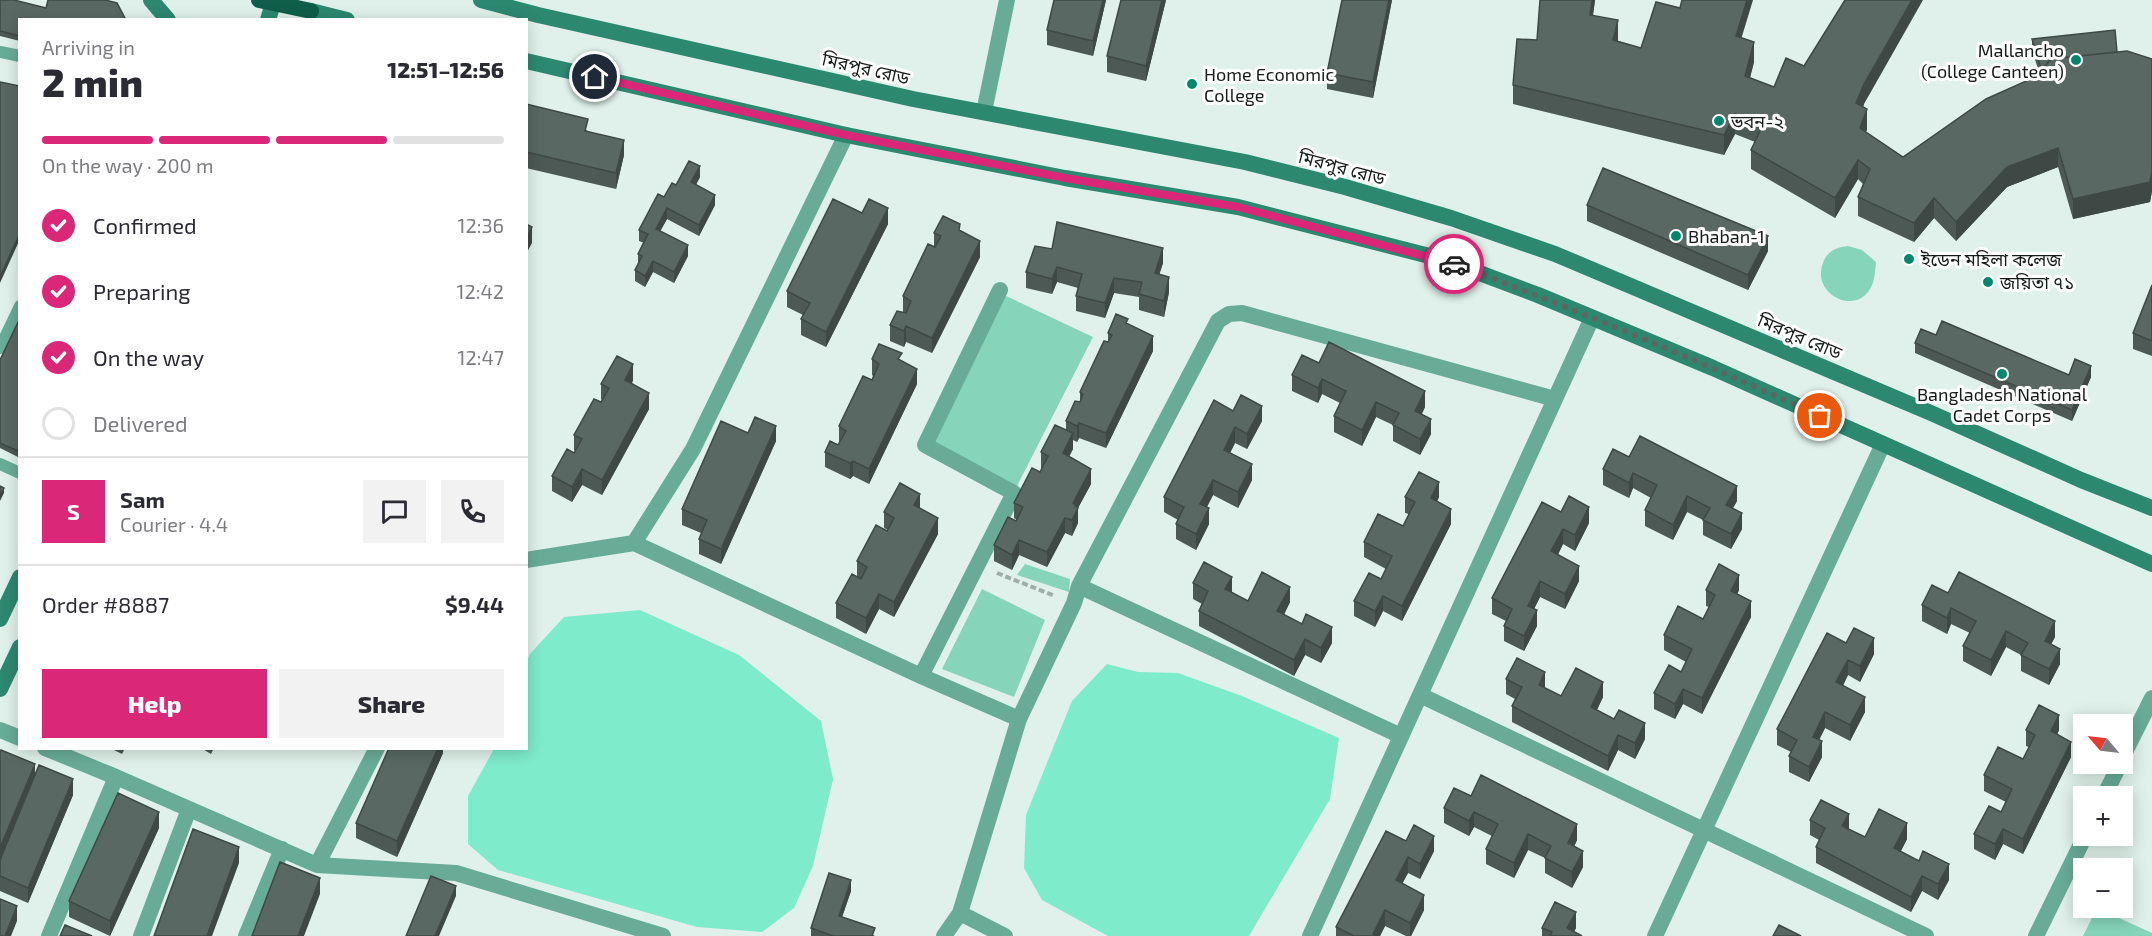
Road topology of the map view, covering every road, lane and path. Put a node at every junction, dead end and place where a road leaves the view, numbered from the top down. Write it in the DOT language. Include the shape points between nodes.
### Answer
graph roads {
  1 [pos="151,0"];
  2 [pos="481,0"];
  3 [pos="511,0"];
  4 [pos="1007,0"];
  5 [pos="268,1"];
  6 [pos="312,10"];
  7 [pos="538,15"];
  8 [pos="166,18"];
  9 [pos="268,18"];
  10 [pos="340,18"];
  11 [pos="0,52"];
  12 [pos="18,56"];
  13 [pos="528,61"];
  14 [pos="984,112"];
  15 [pos="846,135"];
  16 [pos="1000,290"];
  17 [pos="18,310"];
  18 [pos="1592,318"];
  19 [pos="0,348"];
  20 [pos="1555,399"];
  21 [pos="1883,444"];
  22 [pos="0,464"];
  23 [pos="18,472"];
  24 [pos="2152,508"];
  25 [pos="634,543"];
  26 [pos="528,560"];
  27 [pos="978,564"];
  28 [pos="2152,564"];
  29 [pos="18,581"];
  30 [pos="1079,586"];
  31 [pos="1074,603"];
  32 [pos="0,618"];
  33 [pos="18,651"];
  34 [pos="921,676"];
  35 [pos="0,689"];
  36 [pos="1420,695"];
  37 [pos="2152,698"];
  38 [pos="1019,719"];
  39 [pos="0,730"];
  40 [pos="1401,736"];
  41 [pos="2133,736"];
  42 [pos="18,737"];
  43 [pos="50,750"];
  44 [pos="376,750"];
  45 [pos="116,777"];
  46 [pos="189,808"];
  47 [pos="1704,830"];
  48 [pos="2080,846"];
  49 [pos="282,849"];
  50 [pos="317,865"];
  51 [pos="960,913"];
  52 [pos="49,936"];
  53 [pos="141,936"];
  54 [pos="246,936"];
  55 [pos="663,936"];
  56 [pos="944,936"];
  57 [pos="1005,936"];
  58 [pos="1310,936"];
  59 [pos="1655,936"];
  60 [pos="1926,936"];
  61 [pos="2036,936"];
  1 -- 8 [label="main road"];
  2 -- 7 [label="main road, মিরপুর রোড"];
  3 -- 7 [label="main road"];
  4 -- 14 [label="street"];
  5 -- 6 [label="highway"];
  5 -- 9 [label="main road"];
  6 -- 10 [label="main road"];
  7 -- 14 [label="main road, মিরপুর রোড"];
  11 -- 12 [label="lane"];
  13 -- 15 [label="main road"];
  14 -- 24 [label="main road, মিরপুর রোড" via="1245,162 1451,218 1555,254"];
  15 -- 18 [label="main road" via="1238,207 1445,260"];
  15 -- 25 [label="street" via="693,449"];
  16 -- 27 [label="street" via="925,445 1014,493"];
  17 -- 19 [label="lane"];
  18 -- 20 [label="street"];
  18 -- 21 [label="main road"];
  20 -- 30 [label="street" via="1242,313 1229,314 1218,321"];
  20 -- 36 [label="street"];
  21 -- 28 [label="main road"];
  21 -- 47 [label="street"];
  22 -- 23 [label="lane"];
  25 -- 26 [label="street"];
  25 -- 34 [label="street"];
  27 -- 31 [label="path"];
  27 -- 34 [label="street"];
  29 -- 32 [label="main road"];
  30 -- 31 [label="street"];
  30 -- 40 [label="street"];
  31 -- 38 [label="street"];
  33 -- 35 [label="main road"];
  34 -- 38 [label="street"];
  36 -- 40 [label="street"];
  36 -- 47 [label="street"];
  37 -- 41 [label="street"];
  38 -- 51 [label="street"];
  39 -- 42 [label="street"];
  40 -- 58 [label="street"];
  43 -- 45 [label="street"];
  44 -- 50 [label="street"];
  45 -- 46 [label="street"];
  45 -- 52 [label="street"];
  46 -- 49 [label="street"];
  46 -- 53 [label="street"];
  47 -- 59 [label="street"];
  47 -- 60 [label="street"];
  48 -- 61 [label="street"];
  49 -- 50 [label="street"];
  49 -- 54 [label="street"];
  50 -- 55 [label="street" via="456,873"];
  51 -- 56 [label="street"];
  51 -- 57 [label="street"];
}
